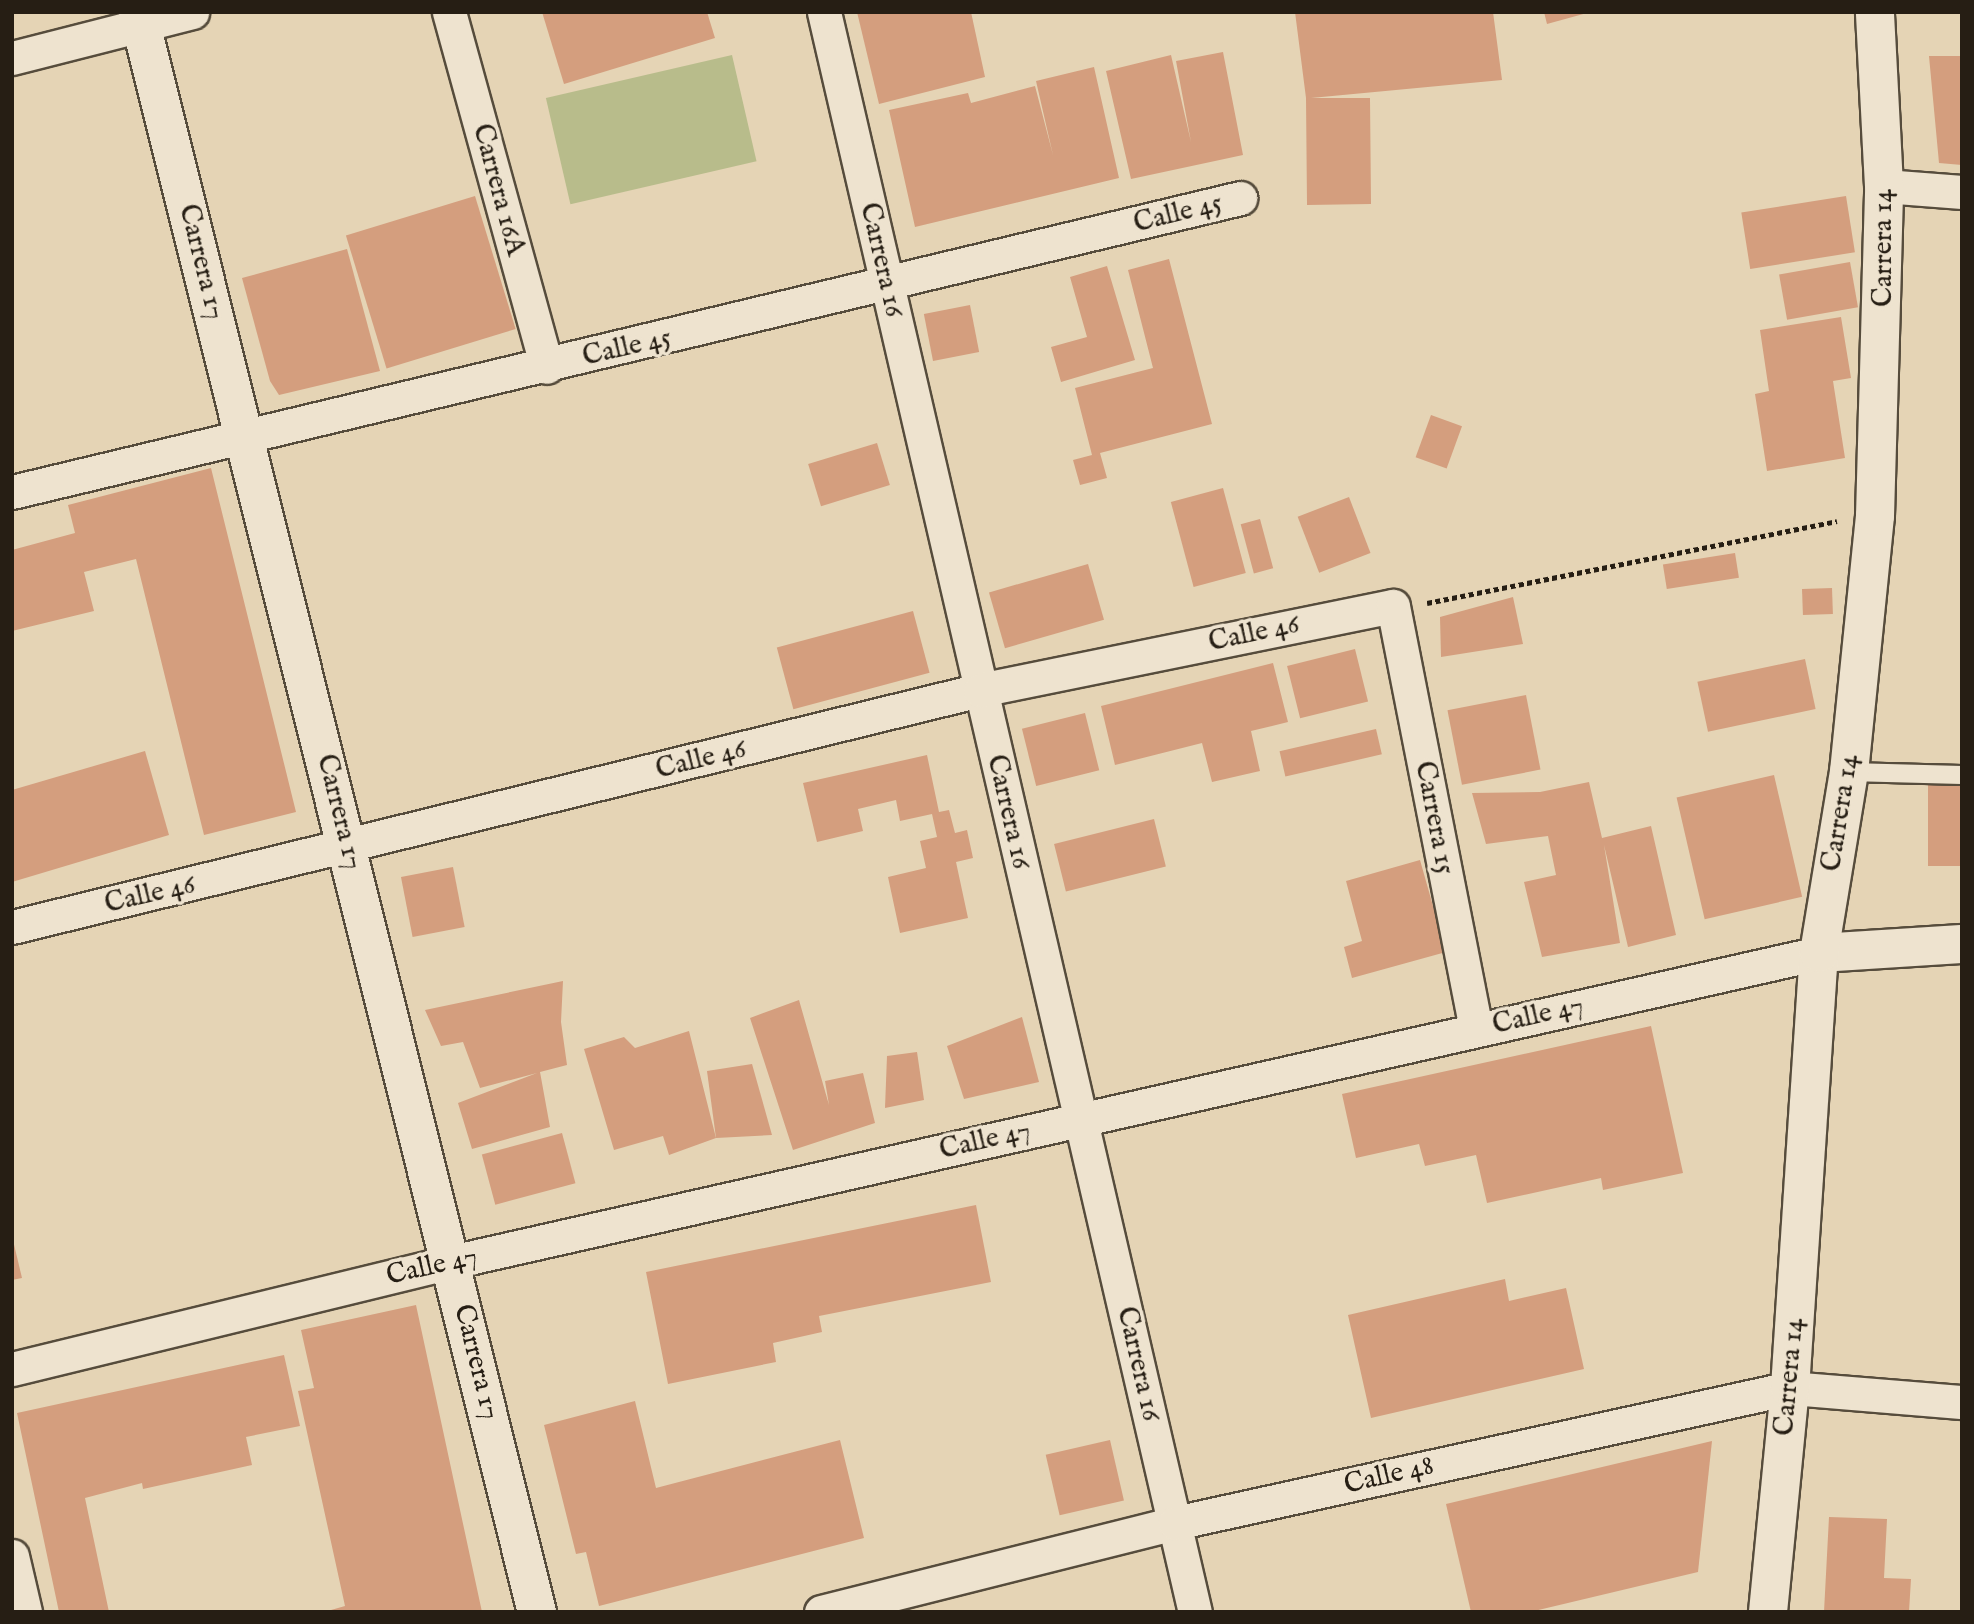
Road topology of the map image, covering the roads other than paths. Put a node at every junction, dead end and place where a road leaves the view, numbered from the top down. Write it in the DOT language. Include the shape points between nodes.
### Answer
graph roads {
  1 [pos="192,12"];
  2 [pos="449,12"];
  3 [pos="824,12"];
  4 [pos="1875,12"];
  5 [pos="140,18"];
  6 [pos="12,58"];
  7 [pos="1884,187"];
  8 [pos="1962,192"];
  9 [pos="1240,198"];
  10 [pos="887,286"];
  11 [pos="547,367"];
  12 [pos="244,435"];
  13 [pos="12,492"];
  14 [pos="1393,606"];
  15 [pos="980,690"];
  16 [pos="1849,772"];
  17 [pos="1962,775"];
  18 [pos="349,848"];
  19 [pos="12,927"];
  20 [pos="1962,944"];
  21 [pos="1819,953"];
  22 [pos="1476,1030"];
  23 [pos="1079,1120"];
  24 [pos="451,1262"];
  25 [pos="12,1369"];
  26 [pos="1790,1388"];
  27 [pos="1962,1402"];
  28 [pos="1175,1523"];
  29 [pos="12,1556"];
  30 [pos="25,1612"];
  31 [pos="537,1612"];
  32 [pos="821,1612"];
  33 [pos="1195,1612"];
  34 [pos="1768,1612"];
  1 -- 5 [label="street"];
  2 -- 11 [label="street, Carrera 16A"];
  3 -- 10 [label="street, Carrera 16"];
  4 -- 7 [label="main road, Carrera 14"];
  5 -- 6 [label="street"];
  5 -- 12 [label="main road, Carrera 17"];
  7 -- 8 [label="street"];
  7 -- 16 [label="main road, Carrera 14" via="1875,516"];
  9 -- 10 [label="street, Calle 45"];
  10 -- 11 [label="street, Calle 45"];
  10 -- 15 [label="street, Carrera 16"];
  11 -- 12 [label="street, Calle 45"];
  12 -- 13 [label="street, Calle 45"];
  12 -- 18 [label="main road, Carrera 17"];
  14 -- 15 [label="street, Calle 46"];
  14 -- 22 [label="street, Carrera 15"];
  15 -- 18 [label="street, Calle 46"];
  15 -- 23 [label="street, Carrera 16"];
  16 -- 17 [label="lane"];
  16 -- 21 [label="main road, Carrera 14"];
  18 -- 19 [label="street, Calle 46"];
  18 -- 24 [label="main road, Carrera 17"];
  20 -- 21 [label="main road, Calle 47"];
  21 -- 22 [label="street, Calle 47"];
  21 -- 26 [label="main road, Carrera 14"];
  22 -- 23 [label="street, Calle 47"];
  23 -- 24 [label="street, Calle 47"];
  23 -- 28 [label="street, Carrera 16"];
  24 -- 25 [label="street, Calle 47"];
  24 -- 31 [label="main road, Carrera 17"];
  26 -- 27 [label="street, Calle 48"];
  26 -- 28 [label="street, Calle 48"];
  26 -- 34 [label="main road, Carrera 14"];
  28 -- 32 [label="street, Calle 48"];
  28 -- 33 [label="street, Carrera 16"];
  29 -- 30 [label="street"];
}
